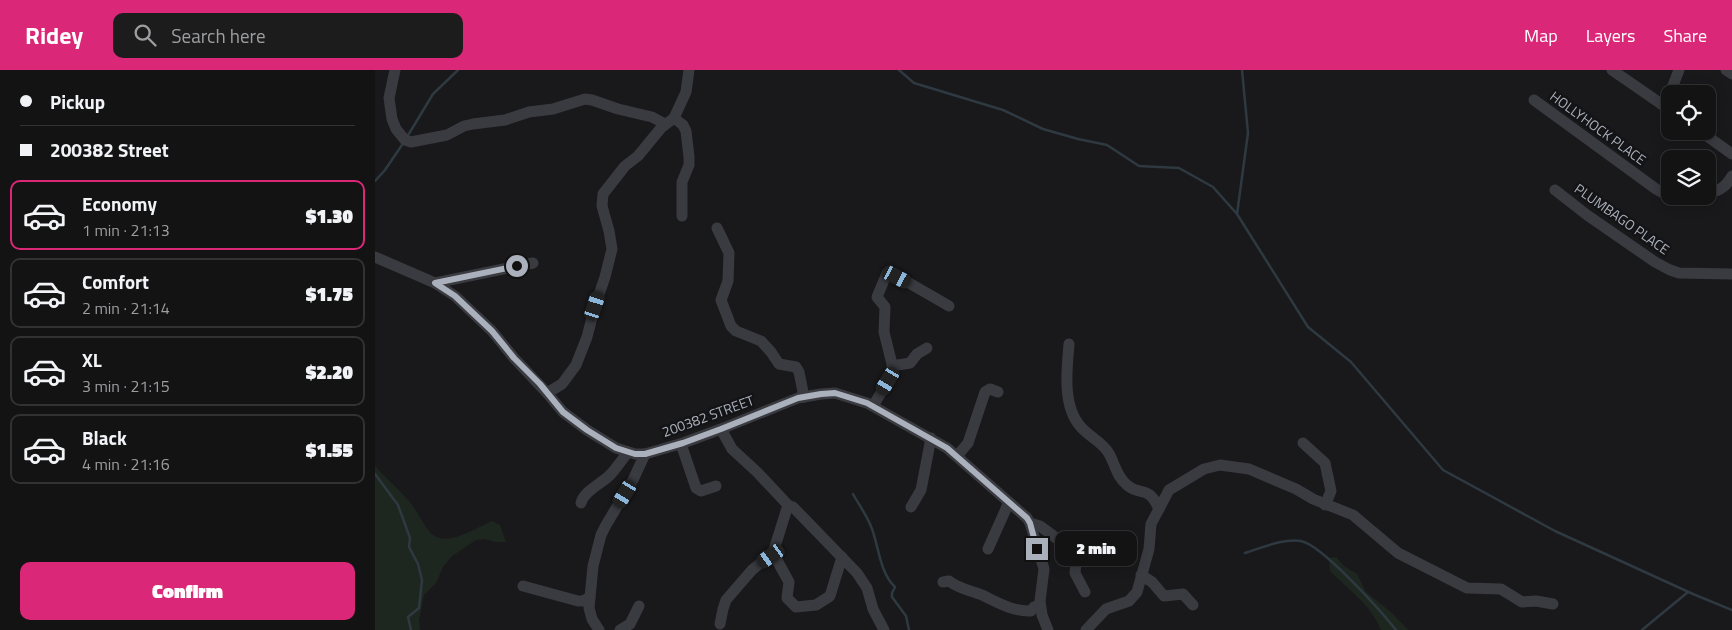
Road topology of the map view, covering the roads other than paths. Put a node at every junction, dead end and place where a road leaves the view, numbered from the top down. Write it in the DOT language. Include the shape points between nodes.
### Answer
graph roads {
  1 [pos="395,70"];
  2 [pos="689,70"];
  3 [pos="1611,70"];
  4 [pos="1679,70"];
  5 [pos="1726,70"];
  6 [pos="1732,74"];
  7 [pos="1673,85"];
  8 [pos="1534,100"];
  9 [pos="1661,104"];
  10 [pos="670,121"];
  11 [pos="1713,140"];
  12 [pos="1732,154"];
  13 [pos="1732,176"];
  14 [pos="1555,190"];
  15 [pos="1661,192"];
  16 [pos="1716,192"];
  17 [pos="682,216"];
  18 [pos="717,228"];
  19 [pos="375,257"];
  20 [pos="533,263"];
  21 [pos="1732,274"];
  22 [pos="435,283"];
  23 [pos="949,306"];
  24 [pos="1069,344"];
  25 [pos="927,348"];
  26 [pos="892,366"];
  27 [pos="998,392"];
  28 [pos="547,393"];
  29 [pos="804,397"];
  30 [pos="873,406"];
  31 [pos="721,429"];
  32 [pos="931,438"];
  33 [pos="1303,443"];
  34 [pos="681,444"];
  35 [pos="627,454"];
  36 [pos="645,454"];
  37 [pos="957,456"];
  38 [pos="634,478"];
  39 [pos="716,486"];
  40 [pos="1009,502"];
  41 [pos="581,504"];
  42 [pos="788,505"];
  43 [pos="1325,505"];
  44 [pos="911,507"];
  45 [pos="1159,509"];
  46 [pos="1030,523"];
  47 [pos="988,549"];
  48 [pos="773,553"];
  49 [pos="842,557"];
  50 [pos="1141,575"];
  51 [pos="943,582"];
  52 [pos="523,586"];
  53 [pos="1085,592"];
  54 [pos="590,597"];
  55 [pos="1193,604"];
  56 [pos="1553,604"];
  57 [pos="1040,605"];
  58 [pos="639,606"];
  59 [pos="720,624"];
  60 [pos="599,630"];
  61 [pos="620,630"];
  62 [pos="885,630"];
  63 [pos="1049,630"];
  64 [pos="1086,630"];
  1 -- 10 [label="street" via="389,98 392,119 405,140 411,142 447,135 464,126 505,120 585,99"];
  2 -- 10 [label="street" via="686,92"];
  3 -- 9 [label="street"];
  4 -- 7 [label="street"];
  5 -- 6 [label="street"];
  8 -- 15 [label="street, HOLLYHOCK PLACE"];
  10 -- 17 [label="street" via="683,125 689,157 682,182"];
  10 -- 28 [label="street" via="625,166 603,194 602,206 612,248 605,277 576,365 562,384"];
  11 -- 12 [label="street"];
  13 -- 16 [label="street" via="1727,185"];
  14 -- 21 [label="street, PLUMBAGO PLACE" via="1669,270"];
  18 -- 29 [label="street" via="729,253 728,281 721,300 731,326 761,340 779,364 796,367"];
  19 -- 22 [label="street, 200382 STREET"];
  20 -- 22 [label="street"];
  22 -- 28 [label="street, 200382 STREET" via="492,331"];
  23 -- 26 [label="street" via="887,273 877,297 885,307 884,332"];
  24 -- 45 [label="street" via="1068,392 1074,418 1108,451 1121,480 1129,487 1148,494"];
  25 -- 26 [label="street" via="910,363"];
  26 -- 30 [label="street" via="888,381"];
  27 -- 37 [label="street" via="990,389 985,392 968,444"];
  28 -- 35 [label="street, 200382 STREET" via="571,419"];
  29 -- 30 [label="street, 200382 STREET" via="835,393"];
  29 -- 31 [label="street, 200382 STREET"];
  30 -- 32 [label="street, 200382 STREET"];
  31 -- 34 [label="street, 200382 STREET"];
  31 -- 42 [label="street" via="732,449"];
  32 -- 37 [label="street, 200382 STREET"];
  32 -- 44 [label="street" via="921,490"];
  33 -- 43 [label="street" via="1325,463 1331,491"];
  34 -- 36 [label="street, 200382 STREET"];
  34 -- 39 [label="street" via="696,488 701,491"];
  35 -- 36 [label="street, 200382 STREET"];
  35 -- 38 [label="street"];
  35 -- 41 [label="street" via="611,474 586,494"];
  36 -- 38 [label="street"];
  37 -- 40 [label="street, 200382 STREET"];
  38 -- 54 [label="street" via="601,535"];
  40 -- 46 [label="street, 200382 STREET"];
  40 -- 47 [label="street"];
  42 -- 48 [label="street"];
  42 -- 49 [label="street"];
  43 -- 45 [label="street" via="1249,469 1219,466 1204,469 1174,486"];
  43 -- 56 [label="street" via="1353,515 1398,553 1467,588 1497,588 1522,602"];
  45 -- 50 [label="street" via="1151,524 1149,550"];
  46 -- 53 [label="street" via="1075,552 1075,573"];
  46 -- 57 [label="street, 200382 STREET" via="1044,569"];
  48 -- 49 [label="street" via="789,582 787,598 796,607 816,604 831,596"];
  48 -- 59 [label="street" via="752,570 726,600"];
  49 -- 62 [label="street" via="864,583 873,610"];
  50 -- 55 [label="street" via="1164,596 1183,594"];
  50 -- 64 [label="street" via="1133,598 1109,607"];
  51 -- 57 [label="street" via="949,581 1015,610 1031,611"];
  52 -- 54 [label="street" via="578,601"];
  54 -- 60 [label="street" via="590,613"];
  57 -- 63 [label="street"];
  58 -- 61 [label="street" via="630,624"];
}
